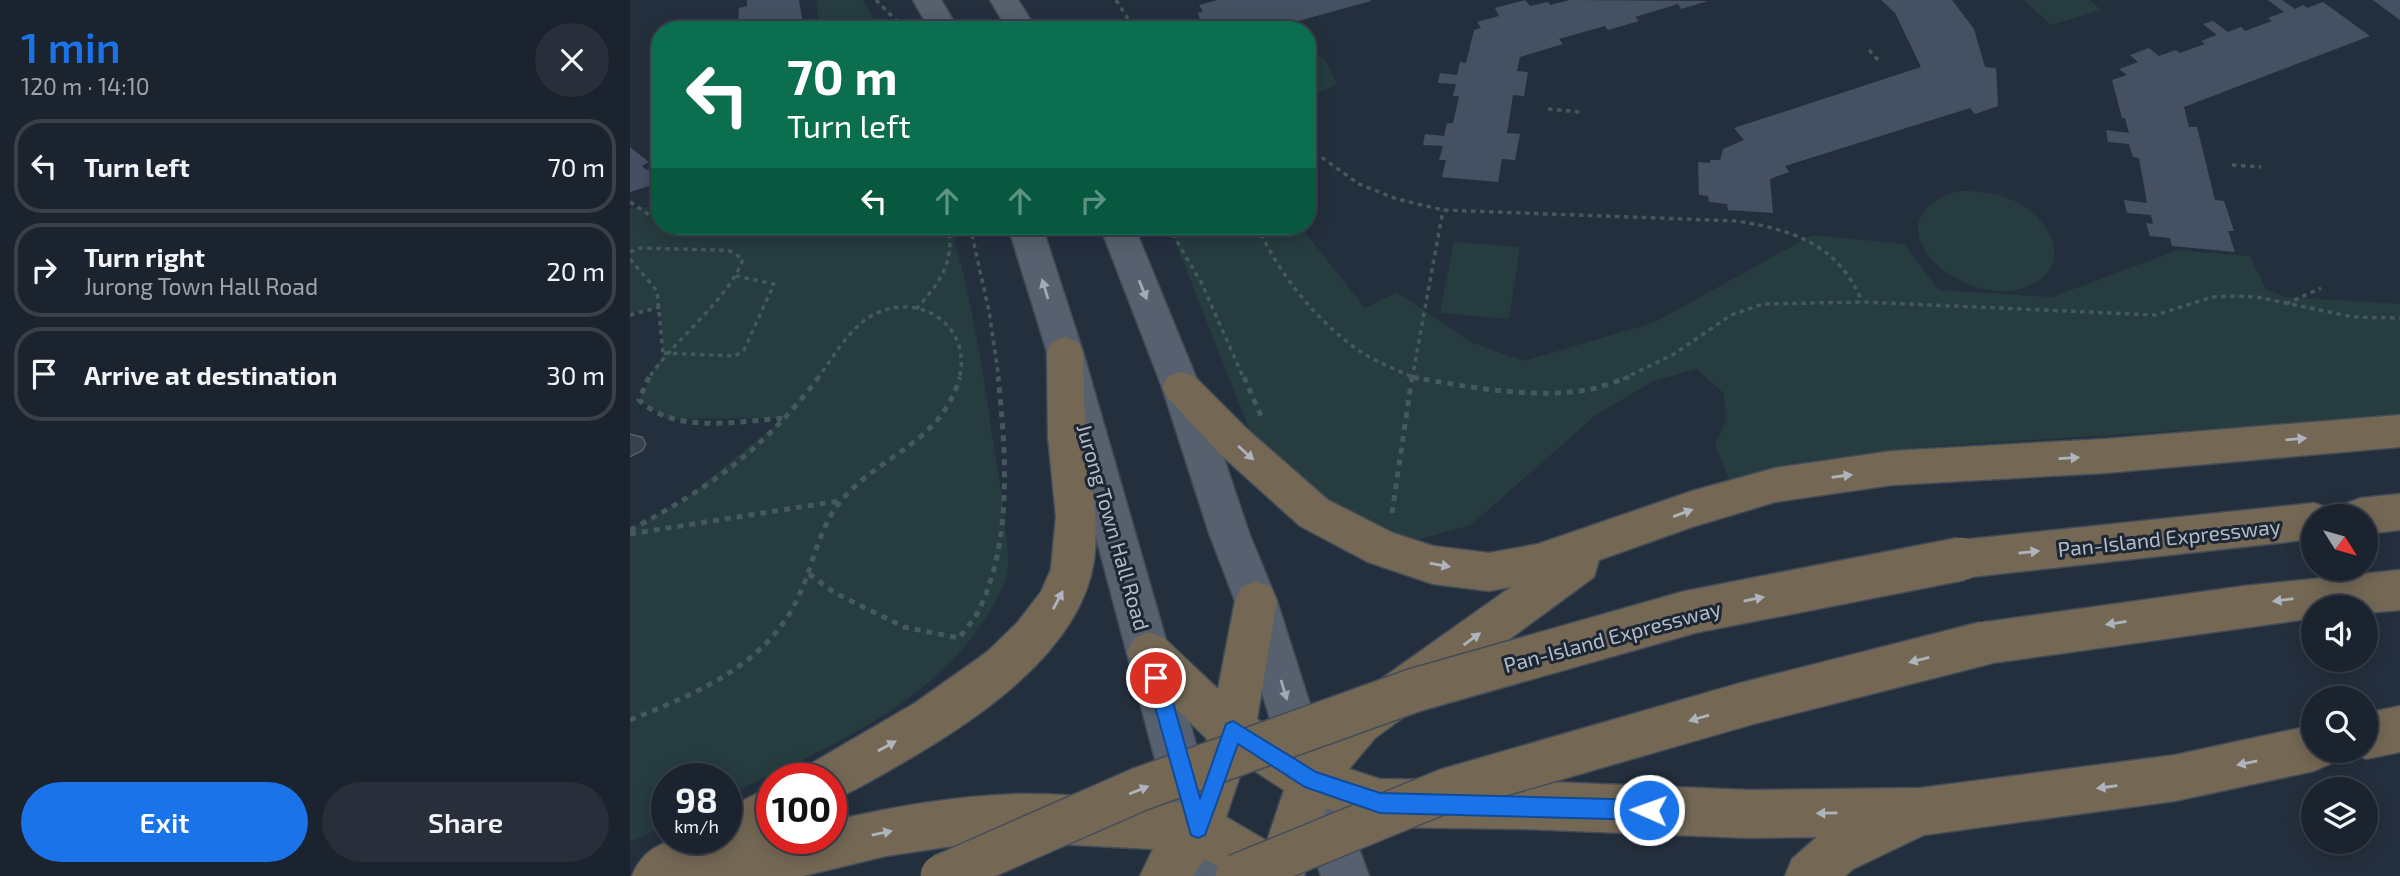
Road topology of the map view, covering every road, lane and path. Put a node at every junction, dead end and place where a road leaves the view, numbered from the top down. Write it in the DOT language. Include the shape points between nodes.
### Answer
graph roads {
  1 [pos="876,0"];
  2 [pos="927,0"];
  3 [pos="1004,0"];
  4 [pos="1116,0"];
  5 [pos="897,21"];
  6 [pos="940,21"];
  7 [pos="1017,21"];
  8 [pos="1129,21"];
  9 [pos="1869,50"];
  10 [pos="1878,60"];
  11 [pos="1548,109"];
  12 [pos="1580,112"];
  13 [pos="1316,153"];
  14 [pos="2232,165"];
  15 [pos="2260,167"];
  16 [pos="630,202"];
  17 [pos="1443,211"];
  18 [pos="651,216"];
  19 [pos="950,235"];
  20 [pos="972,235"];
  21 [pos="1028,235"];
  22 [pos="1120,235"];
  23 [pos="1173,235"];
  24 [pos="1261,235"];
  25 [pos="630,251"];
  26 [pos="630,259"];
  27 [pos="736,276"];
  28 [pos="2320,288"];
  29 [pos="1862,302"];
  30 [pos="2286,304"];
  31 [pos="660,307"];
  32 [pos="916,309"];
  33 [pos="630,315"];
  34 [pos="2400,318"];
  35 [pos="1065,352"];
  36 [pos="663,354"];
  37 [pos="1412,377"];
  38 [pos="1181,387"];
  39 [pos="785,418"];
  40 [pos="1266,426"];
  41 [pos="2400,431"];
  42 [pos="840,501"];
  43 [pos="1380,512"];
  44 [pos="2400,512"];
  45 [pos="2378,514"];
  46 [pos="2301,523"];
  47 [pos="630,532"];
  48 [pos="1619,536"];
  49 [pos="809,574"];
  50 [pos="2400,590"];
  51 [pos="1256,601"];
  52 [pos="1149,653"];
  53 [pos="630,720"];
  54 [pos="2400,729"];
  55 [pos="1233,730"];
  56 [pos="2378,734"];
  57 [pos="2301,751"];
  58 [pos="847,768"];
  59 [pos="1311,780"];
  60 [pos="1920,812"];
  61 [pos="1198,828"];
  62 [pos="694,854"];
  63 [pos="656,876"];
  64 [pos="722,876"];
  65 [pos="942,876"];
  66 [pos="1164,876"];
  67 [pos="1210,876"];
  68 [pos="1237,876"];
  69 [pos="1280,876"];
  70 [pos="1345,876"];
  71 [pos="1809,876"];
  1 -- 5 [label="path"];
  2 -- 6 [label="main road"];
  3 -- 7 [label="main road"];
  4 -- 8 [label="path"];
  9 -- 10 [label="path"];
  11 -- 12 [label="path"];
  13 -- 17 [label="path" via="1359,184"];
  14 -- 15 [label="path"];
  16 -- 18 [label="path"];
  17 -- 29 [label="path" via="1766,225 1806,239 1830,254 1854,281"];
  17 -- 37 [label="path"];
  19 -- 32 [label="path" via="953,255 937,285"];
  20 -- 49 [label="path" via="997,362 1004,449 999,548 971,626 959,638 904,627 835,593"];
  35 -- 21 [label="main road, Jurong Town Hall Road, one-way"];
  22 -- 38 [label="main road, one-way"];
  23 -- 40 [label="path" via="1202,284"];
  24 -- 37 [label="path" via="1273,260 1318,316 1356,349"];
  25 -- 27 [label="path" via="730,251 743,259"];
  26 -- 31 [label="path" via="657,291"];
  27 -- 36 [label="path"];
  27 -- 36 [label="path" via="774,284 744,350 734,356"];
  28 -- 30 [label="path"];
  29 -- 30 [label="path" via="2156,315 2212,297 2257,297"];
  29 -- 37 [label="path" via="1763,304 1731,315 1632,376 1591,389 1540,392 1464,387"];
  30 -- 34 [label="path" via="2353,317"];
  31 -- 33 [label="path"];
  31 -- 36 [label="path"];
  32 -- 39 [label="path" via="886,308 866,319"];
  32 -- 42 [label="path" via="943,320 959,342 963,362 954,395 930,432"];
  35 -- 52 [label="main road, Jurong Town Hall Road"];
  58 -- 35 [label="highway, one-way" via="898,740 996,673 1033,637 1056,605 1070,574 1076,525 1065,414"];
  36 -- 39 [label="path" via="639,400 652,414 686,421"];
  37 -- 43 [label="path" via="1391,517"];
  38 -- 48 [label="highway, one-way" via="1314,513 1383,549 1433,565 1489,572 1538,563"];
  38 -- 51 [label="main road"];
  39 -- 47 [label="path" via="724,473"];
  48 -- 41 [label="highway, one-way" via="1775,485 1892,468 2105,456"];
  42 -- 47 [label="path"];
  42 -- 49 [label="path" via="826,525"];
  44 -- 45 [label="highway"];
  65 -- 46 [label="highway, Pan-Island Expressway, one-way, bridge" via="1140,789 1415,690 1690,612 1961,559"];
  59 -- 48 [label="highway, one-way" via="1359,723"];
  49 -- 53 [label="path" via="788,618 748,660 704,689"];
  50 -- 68 [label="highway, one-way, bridge" via="2293,598 1985,643 1447,790"];
  51 -- 55 [label="highway"];
  51 -- 59 [label="main road, one-way"];
  52 -- 55 [label="highway"];
  52 -- 61 [label="main road, Jurong Town Hall Road"];
  54 -- 56 [label="highway"];
  55 -- 59 [label="highway"];
  55 -- 61 [label="highway"];
  57 -- 60 [label="highway, one-way" via="2175,778"];
  60 -- 59 [label="highway, one-way" via="1749,814 1380,803"];
  59 -- 69 [label="highway"];
  59 -- 70 [label="main road"];
  60 -- 71 [label="highway" via="1836,852"];
  64 -- 61 [label="highway, one-way" via="873,835 946,823 1018,818"];
  61 -- 66 [label="highway"];
  61 -- 67 [label="main road, Jurong Town Hall Road"];
  61 -- 69 [label="highway"];
  62 -- 63 [label="highway"];
}
